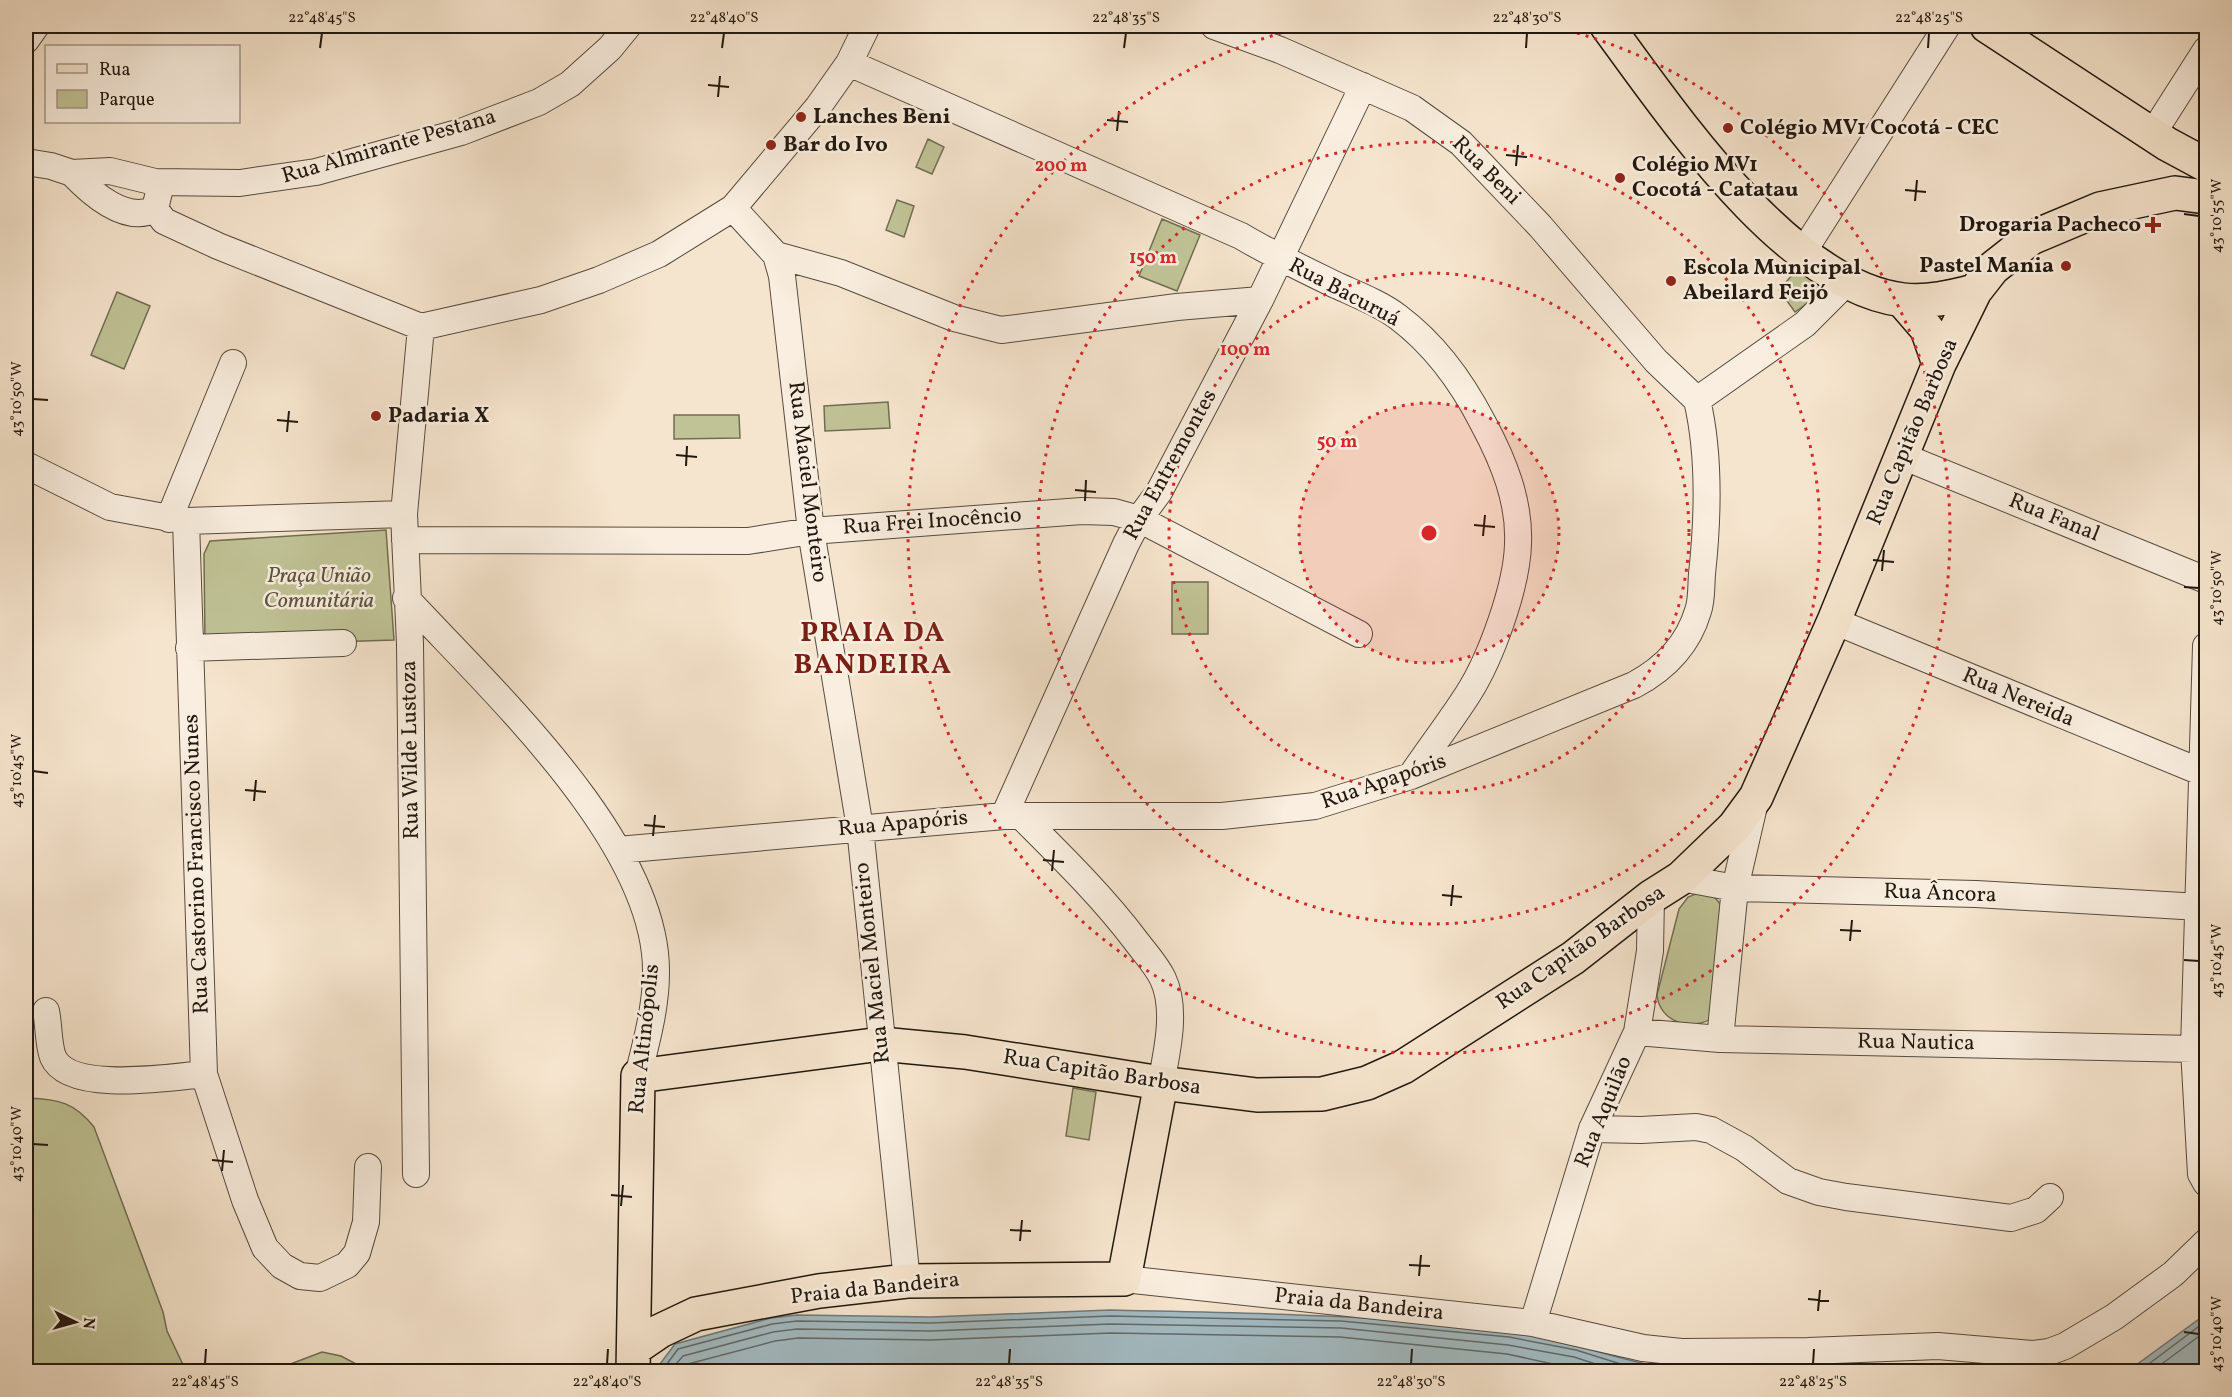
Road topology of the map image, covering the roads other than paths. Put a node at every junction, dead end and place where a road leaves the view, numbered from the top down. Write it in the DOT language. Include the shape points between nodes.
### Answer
graph roads {
  1 [pos="36,26"];
  2 [pos="628,26"];
  3 [pos="867,26"];
  4 [pos="1214,26"];
  5 [pos="1607,26"];
  6 [pos="1947,26"];
  7 [pos="1987,26"];
  8 [pos="26,40"];
  9 [pos="2206,50"];
  10 [pos="849,63"];
  11 [pos="1363,86"];
  12 [pos="2160,139"];
  13 [pos="26,162"];
  14 [pos="2206,165"];
  15 [pos="110,171"];
  16 [pos="72,173"];
  17 [pos="155,182"];
  18 [pos="2206,196"];
  19 [pos="2151,197"];
  20 [pos="99,198"];
  21 [pos="733,208"];
  22 [pos="155,209"];
  23 [pos="1803,252"];
  24 [pos="776,255"];
  25 [pos="1280,259"];
  26 [pos="1846,283"];
  27 [pos="1975,291"];
  28 [pos="1260,300"];
  29 [pos="1902,300"];
  30 [pos="422,327"];
  31 [pos="233,363"];
  32 [pos="1939,364"];
  33 [pos="1697,400"];
  34 [pos="1902,456"];
  35 [pos="26,465"];
  36 [pos="404,514"];
  37 [pos="1139,519"];
  38 [pos="177,520"];
  39 [pos="811,531"];
  40 [pos="405,540"];
  41 [pos="2206,580"];
  42 [pos="406,598"];
  43 [pos="1834,621"];
  44 [pos="1359,634"];
  45 [pos="344,643"];
  46 [pos="2206,646"];
  47 [pos="189,648"];
  48 [pos="2204,774"];
  49 [pos="1411,776"];
  50 [pos="1756,796"];
  51 [pos="1012,816"];
  52 [pos="860,828"];
  53 [pos="618,850"];
  54 [pos="1681,878"];
  55 [pos="1735,888"];
  56 [pos="1651,897"];
  57 [pos="2200,907"];
  58 [pos="46,1011"];
  59 [pos="1637,1032"];
  60 [pos="1720,1040"];
  61 [pos="881,1044"];
  62 [pos="2194,1049"];
  63 [pos="204,1074"];
  64 [pos="638,1076"];
  65 [pos="1161,1083"];
  66 [pos="1592,1129"];
  67 [pos="368,1167"];
  68 [pos="416,1173"];
  69 [pos="2206,1183"];
  70 [pos="2050,1197"];
  71 [pos="2206,1242"];
  72 [pos="1124,1279"];
  73 [pos="907,1281"];
  74 [pos="634,1284"];
  75 [pos="689,1316"];
  76 [pos="1533,1323"];
  77 [pos="634,1360"];
  1 -- 8 [label="street"];
  2 -- 17 [label="street, Rua Almirante Pestana" via="570,84 539,102 460,132 273,180"];
  3 -- 10 [label="street"];
  4 -- 11 [label="street, Rua Beni"];
  5 -- 23 [label="main road" via="1669,109 1758,215"];
  6 -- 23 [label="street"];
  7 -- 12 [label="main road"];
  9 -- 12 [label="street"];
  10 -- 21 [label="street"];
  10 -- 25 [label="street, Rua Bacuruá" via="1241,236"];
  11 -- 25 [label="street, Rua Entremontes"];
  11 -- 33 [label="street, Rua Beni" via="1412,108 1461,143 1540,226 1656,361"];
  12 -- 14 [label="main road"];
  12 -- 19 [label="main road" via="2172,159 2171,171 2166,184"];
  13 -- 16 [label="street"];
  15 -- 16 [label="street"];
  15 -- 17 [label="street, Rua Almirante Pestana"];
  15 -- 20 [label="street" via="100,179"];
  16 -- 20 [label="street"];
  17 -- 22 [label="street" via="159,194"];
  18 -- 19 [label="main road, Rua Capitão Barbosa" via="2175,193"];
  19 -- 27 [label="main road, Rua Capitão Barbosa" via="2100,209 2031,238 1993,268"];
  20 -- 22 [label="street" via="107,204 144,213"];
  21 -- 24 [label="street"];
  21 -- 30 [label="street" via="659,254 599,280 540,300"];
  22 -- 30 [label="street" via="164,221 218,246"];
  23 -- 26 [label="main road"];
  24 -- 28 [label="street" via="841,273 954,318 1001,330"];
  24 -- 39 [label="street, Rua Maciel Monteiro" via="782,276"];
  25 -- 28 [label="street, Rua Entremontes"];
  25 -- 49 [label="street, Rua Bacuruá" via="1398,317 1434,352 1467,392 1502,457 1515,505 1518,544 1502,619 1469,693"];
  26 -- 29 [label="main road"];
  26 -- 33 [label="street" via="1805,324"];
  27 -- 29 [label="main road" via="1937,299"];
  27 -- 32 [label="main road, Rua Capitão Barbosa"];
  28 -- 37 [label="street, Rua Entremontes" via="1159,492"];
  29 -- 32 [label="main road" via="1928,329"];
  30 -- 36 [label="street, Rua Wilde Lustoza"];
  31 -- 38 [label="street"];
  32 -- 34 [label="main road, Rua Capitão Barbosa"];
  33 -- 49 [label="street, Rua Apapóris" via="1705,470 1705,549 1699,610 1673,657 1658,673 1634,685"];
  34 -- 41 [label="street, Rua Fanal"];
  34 -- 43 [label="main road, Rua Capitão Barbosa"];
  35 -- 38 [label="street" via="110,507"];
  36 -- 38 [label="street"];
  36 -- 40 [label="street, Rua Wilde Lustoza"];
  37 -- 39 [label="street, Rua Frei Inocêncio" via="1114,512 1082,511"];
  37 -- 44 [label="street, Rua Frei Inocêncio"];
  37 -- 51 [label="street, Rua Entremontes"];
  38 -- 47 [label="street, Rua Castorino Francisco Nunes"];
  39 -- 40 [label="street, Rua Frei Inocêncio" via="748,541"];
  39 -- 52 [label="street, Rua Maciel Monteiro"];
  40 -- 42 [label="street, Rua Wilde Lustoza"];
  42 -- 53 [label="street, Rua Altinópolis" via="554,759 596,813"];
  42 -- 68 [label="street, Rua Wilde Lustoza" via="410,644"];
  43 -- 48 [label="street, Rua Nereida"];
  43 -- 50 [label="main road, Rua Capitão Barbosa"];
  45 -- 47 [label="street"];
  46 -- 48 [label="street"];
  47 -- 63 [label="street, Rua Castorino Francisco Nunes"];
  48 -- 57 [label="street"];
  49 -- 51 [label="street, Rua Apapóris" via="1315,806 1273,812 1222,816"];
  50 -- 54 [label="main road, Rua Capitão Barbosa" via="1734,827"];
  50 -- 55 [label="street"];
  51 -- 52 [label="street, Rua Apapóris"];
  51 -- 65 [label="street" via="1073,868 1126,928 1163,980 1170,1040"];
  52 -- 53 [label="street, Rua Apapóris"];
  52 -- 61 [label="street, Rua Maciel Monteiro"];
  53 -- 64 [label="street, Rua Altinópolis" via="642,902 656,973"];
  54 -- 55 [label="street, Rua Âncora"];
  54 -- 56 [label="main road, Rua Capitão Barbosa"];
  55 -- 57 [label="street, Rua Âncora" via="1976,894"];
  55 -- 60 [label="street"];
  56 -- 59 [label="street, Rua Aquilão" via="1650,951"];
  56 -- 65 [label="main road, Rua Capitão Barbosa" via="1573,958 1403,1067 1367,1083 1322,1094 1257,1095"];
  57 -- 62 [label="street"];
  58 -- 63 [label="street" via="53,1057 74,1075 117,1081"];
  59 -- 60 [label="street, Rua Nautica"];
  59 -- 66 [label="street, Rua Aquilão"];
  60 -- 62 [label="street, Rua Nautica"];
  61 -- 64 [label="main road, Rua Capitão Barbosa"];
  61 -- 65 [label="main road, Rua Capitão Barbosa" via="965,1052"];
  61 -- 73 [label="street, Rua Maciel Monteiro"];
  62 -- 69 [label="street" via="2201,1174"];
  63 -- 67 [label="street, Rua Castorino Francisco Nunes" via="245,1200 265,1248 282,1266 300,1276 320,1278 347,1265 357,1253 366,1222"];
  64 -- 74 [label="main road, Rua Altinópolis"];
  65 -- 72 [label="main road"];
  66 -- 70 [label="street" via="1711,1130 1744,1148 1788,1181 1819,1192 1865,1200 2012,1218 2036,1210"];
  66 -- 76 [label="street, Rua Aquilão"];
  71 -- 76 [label="street, Praia da Bandeira" via="2164,1281 2087,1334 2049,1352 1938,1346 1718,1353 1643,1348"];
  72 -- 73 [label="main road, Praia da Bandeira"];
  72 -- 76 [label="street, Praia da Bandeira"];
  73 -- 75 [label="main road, Praia da Bandeira" via="819,1291"];
  74 -- 75 [label="main road" via="655,1307"];
  74 -- 77 [label="main road, Rua Altinópolis"];
  75 -- 77 [label="main road, Praia da Bandeira"];
}
